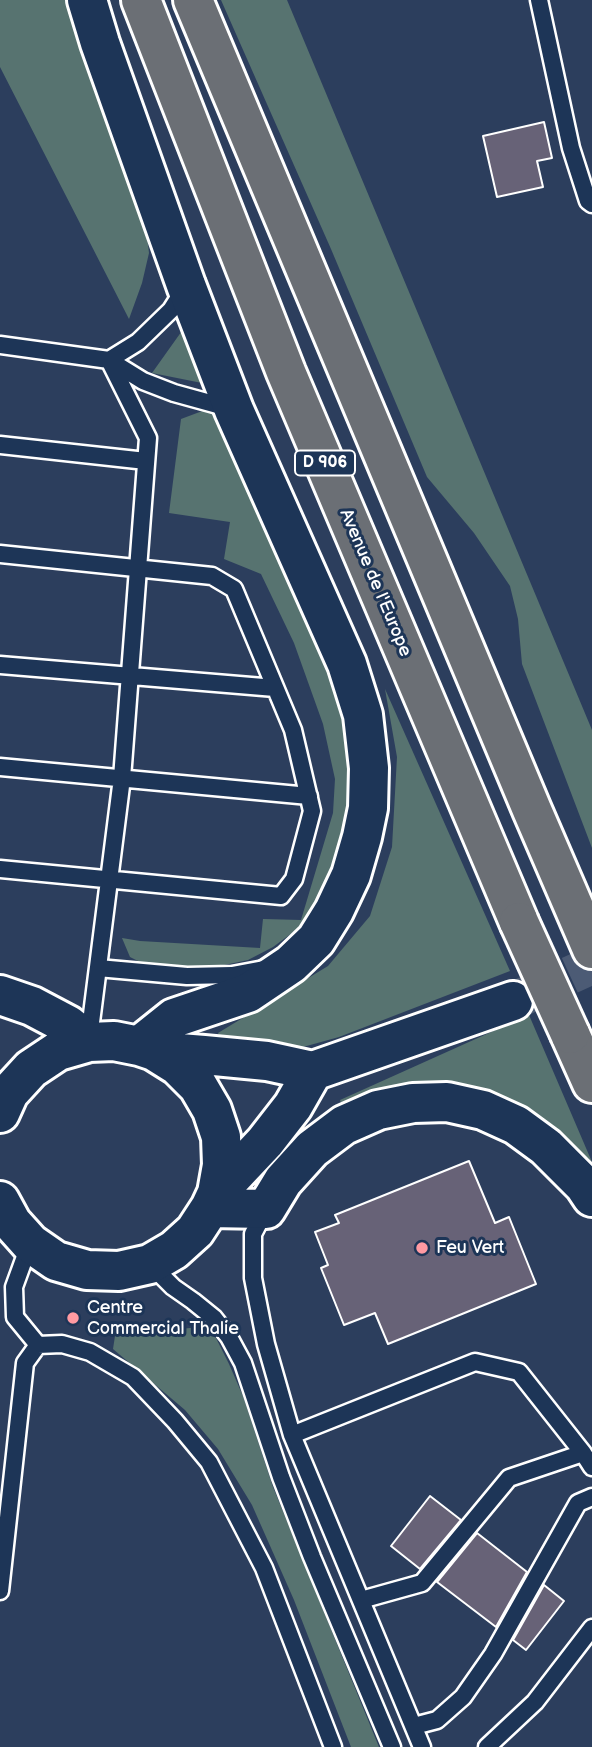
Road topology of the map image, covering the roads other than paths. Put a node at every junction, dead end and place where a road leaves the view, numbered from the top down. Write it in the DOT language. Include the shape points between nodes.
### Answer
graph roads {
  1 [pos="87,0"];
  2 [pos="141,0"];
  3 [pos="193,0"];
  4 [pos="539,0"];
  5 [pos="592,204"];
  6 [pos="186,285"];
  7 [pos="0,345"];
  8 [pos="109,360"];
  9 [pos="234,410"];
  10 [pos="0,445"];
  11 [pos="146,461"];
  12 [pos="0,554"];
  13 [pos="138,569"];
  14 [pos="0,665"];
  15 [pos="130,677"];
  16 [pos="275,688"];
  17 [pos="0,768"];
  18 [pos="122,778"];
  19 [pos="309,796"];
  20 [pos="0,869"];
  21 [pos="110,879"];
  22 [pos="587,935"];
  23 [pos="291,964"];
  24 [pos="98,968"];
  25 [pos="0,995"];
  26 [pos="513,1001"];
  27 [pos="89,1042"];
  28 [pos="147,1049"];
  29 [pos="313,1071"];
  30 [pos="592,1083"];
  31 [pos="0,1113"];
  32 [pos="592,1197"];
  33 [pos="214,1200"];
  34 [pos="0,1201"];
  35 [pos="266,1209"];
  36 [pos="30,1243"];
  37 [pos="150,1264"];
  38 [pos="38,1345"];
  39 [pos="292,1435"];
  40 [pos="588,1460"];
  41 [pos="592,1497"];
  42 [pos="0,1591"];
  43 [pos="361,1600"];
  44 [pos="592,1628"];
  45 [pos="414,1726"];
  46 [pos="333,1747"];
  47 [pos="392,1747"];
  48 [pos="422,1747"];
  49 [pos="487,1747"];
  1 -- 6 [label="street"];
  2 -- 30 [label="main road, Avenue de l'Europe / D 906, bridge" via="286,372"];
  3 -- 22 [label="main road, D 906"];
  4 -- 5 [label="lane" via="571,148"];
  6 -- 8 [label="lane" via="171,310 138,342"];
  6 -- 9 [label="street"];
  7 -- 8 [label="lane"];
  8 -- 9 [label="lane" via="143,381"];
  8 -- 11 [label="lane" via="148,438"];
  9 -- 23 [label="street" via="347,664 363,715 369,768 368,808 351,875 316,940"];
  10 -- 11 [label="lane"];
  11 -- 13 [label="lane"];
  12 -- 13 [label="lane"];
  13 -- 15 [label="lane"];
  13 -- 16 [label="lane" via="212,576 234,589"];
  14 -- 15 [label="lane"];
  15 -- 16 [label="lane"];
  15 -- 18 [label="lane"];
  16 -- 19 [label="lane" via="293,730"];
  17 -- 18 [label="lane"];
  18 -- 19 [label="lane"];
  18 -- 21 [label="lane"];
  19 -- 21 [label="lane" via="312,811 294,879 281,896"];
  20 -- 21 [label="lane"];
  21 -- 24 [label="lane"];
  23 -- 24 [label="lane" via="232,975 187,976"];
  23 -- 28 [label="street" via="248,993 174,1018"];
  24 -- 27 [label="lane"];
  25 -- 27 [label="street" via="68,1025"];
  26 -- 29 [label="street"];
  27 -- 28 [label="street" via="114,1041"];
  27 -- 31 [label="street" via="58,1051 30,1069 9,1093"];
  28 -- 29 [label="street"];
  28 -- 33 [label="street" via="178,1066 198,1086 212,1110 222,1165"];
  29 -- 33 [label="street" via="293,1106"];
  32 -- 35 [label="street" via="546,1147 516,1125 483,1110 447,1102 413,1103 378,1110 344,1125 312,1149 283,1181"];
  33 -- 35 [label="street"];
  33 -- 37 [label="street" via="195,1231"];
  34 -- 36 [label="street"];
  35 -- 39 [label="lane" via="253,1234 253,1278 265,1345"];
  36 -- 37 [label="street" via="57,1261 87,1270 119,1271"];
  36 -- 38 [label="lane" via="14,1287 15,1317"];
  37 -- 47 [label="lane" via="214,1318 243,1363 286,1489"];
  38 -- 42 [label="lane" via="25,1363"];
  38 -- 46 [label="lane" via="62,1343 90,1352 133,1377 209,1462 264,1568"];
  39 -- 40 [label="lane" via="475,1362 519,1372"];
  39 -- 43 [label="lane"];
  40 -- 43 [label="lane" via="509,1478 422,1583"];
  41 -- 45 [label="lane" via="578,1503 494,1654 463,1697 437,1720"];
  43 -- 45 [label="lane"];
  44 -- 49 [label="lane" via="535,1702"];
  45 -- 48 [label="lane"];
}
